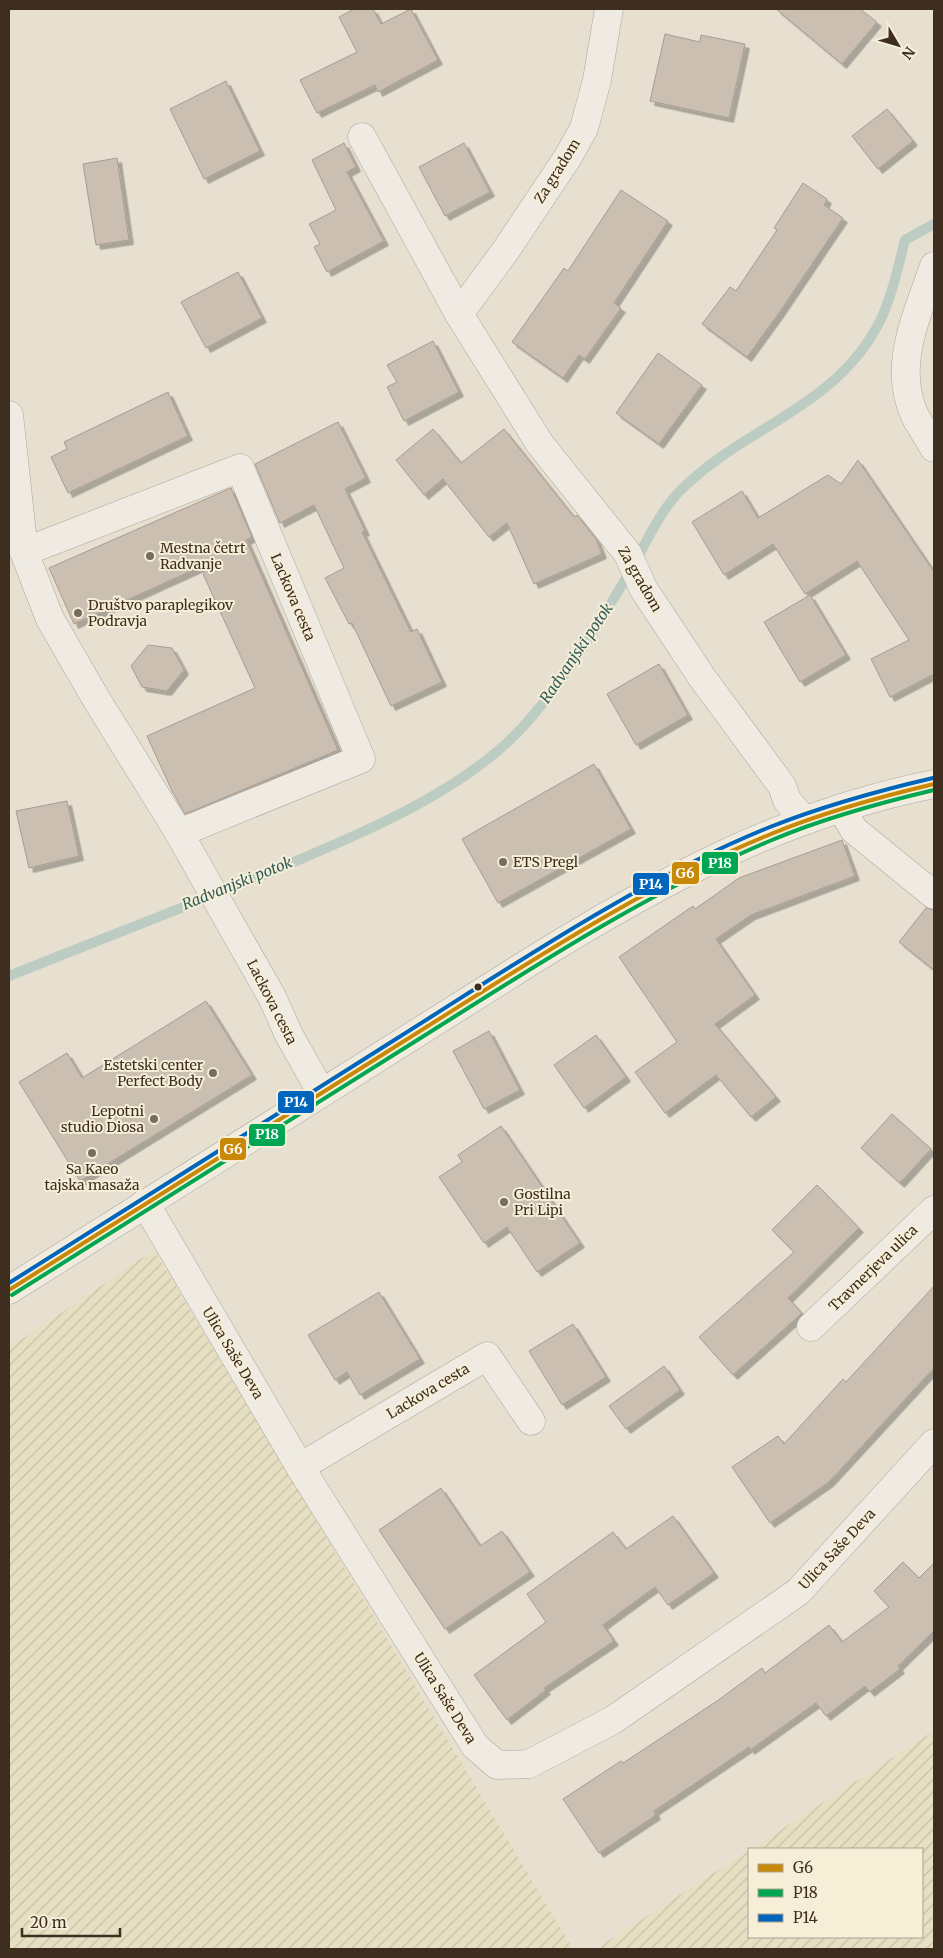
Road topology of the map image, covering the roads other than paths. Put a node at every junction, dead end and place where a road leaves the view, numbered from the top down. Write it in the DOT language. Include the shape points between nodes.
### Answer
graph roads {
  1 [pos="610,9"];
  2 [pos="362,137"];
  3 [pos="934,266"];
  4 [pos="459,314"];
  5 [pos="9,415"];
  6 [pos="934,448"];
  7 [pos="24,552"];
  8 [pos="934,784"];
  9 [pos="841,808"];
  10 [pos="803,819"];
  11 [pos="179,832"];
  12 [pos="934,895"];
  13 [pos="321,1092"];
  14 [pos="145,1203"];
  15 [pos="934,1210"];
  16 [pos="9,1290"];
  17 [pos="811,1327"];
  18 [pos="531,1421"];
  19 [pos="934,1443"];
  20 [pos="300,1467"];
  1 -- 4 [label="street, Za gradom" via="584,128 506,250"];
  2 -- 4 [label="street, Za gradom"];
  3 -- 6 [label="street" via="908,343 904,368 916,417"];
  4 -- 10 [label="street, Za gradom" via="540,444 628,554 643,588 701,676"];
  5 -- 7 [label="street, Lackova cesta"];
  7 -- 11 [label="street, Lackova cesta" via="50,619 94,697"];
  7 -- 11 [label="street, Lackova cesta" via="240,468 361,759"];
  8 -- 9 [label="street"];
  9 -- 10 [label="street"];
  9 -- 12 [label="street" via="854,830"];
  10 -- 13 [label="street" via="681,874 602,917"];
  11 -- 13 [label="street, Lackova cesta" via="272,997"];
  13 -- 14 [label="street"];
  14 -- 16 [label="street"];
  14 -- 20 [label="street, Ulica Saše Deva"];
  15 -- 17 [label="street, Travnerjeva ulica"];
  18 -- 20 [label="street, Lackova cesta" via="487,1356"];
  19 -- 20 [label="street, Ulica Saše Deva" via="798,1592 613,1720 529,1764 497,1765 474,1746"];
}
